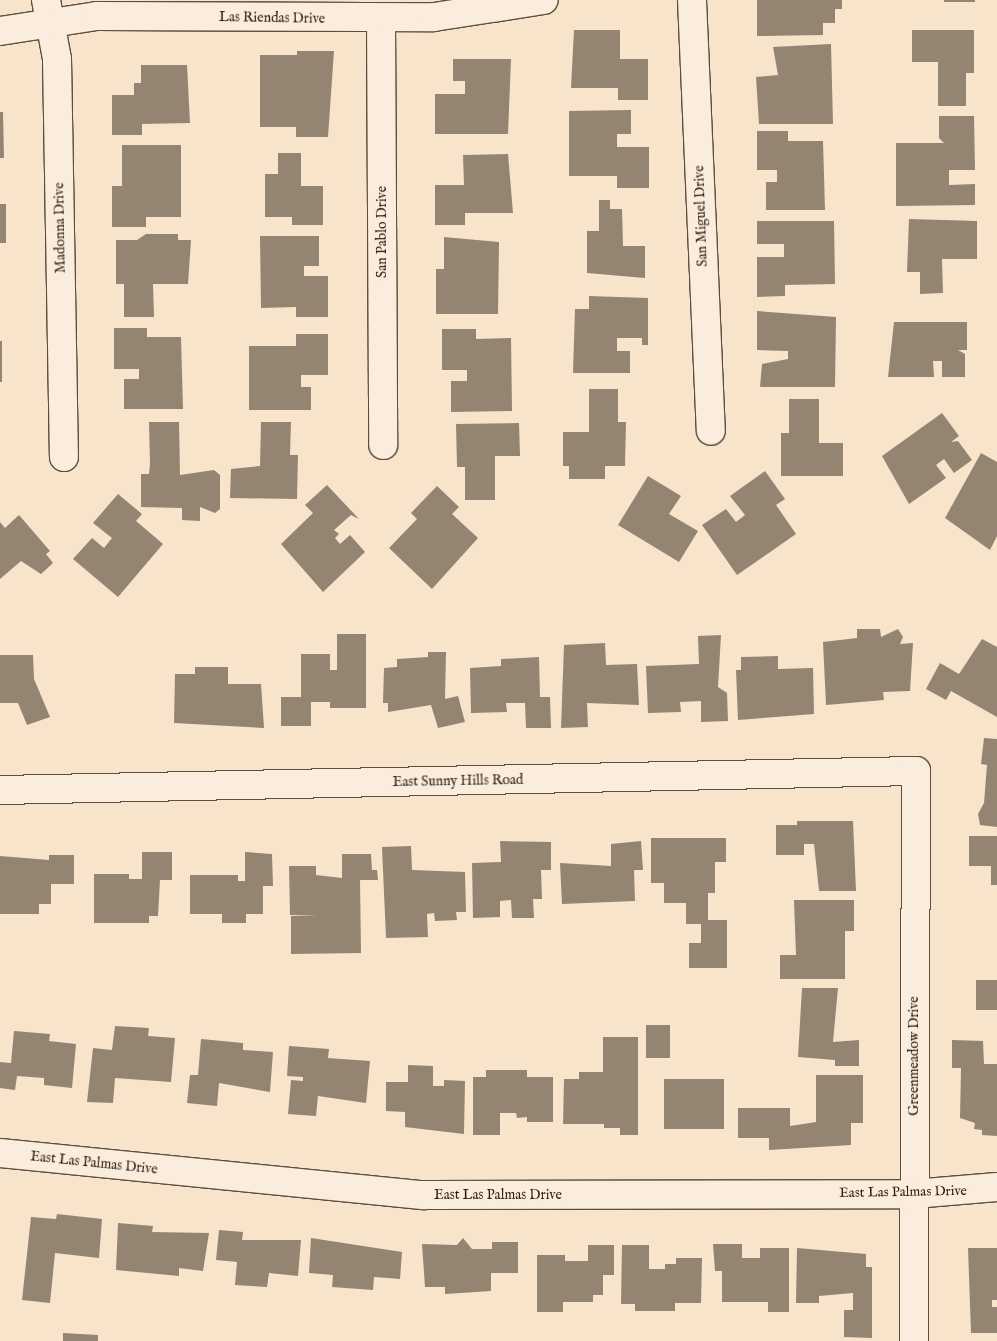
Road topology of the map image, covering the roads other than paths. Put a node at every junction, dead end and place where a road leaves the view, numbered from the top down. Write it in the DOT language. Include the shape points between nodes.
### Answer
graph roads {
  1 [pos="544,0"];
  2 [pos="692,0"];
  3 [pos="48,11"];
  4 [pos="381,19"];
  5 [pos="0,31"];
  6 [pos="711,431"];
  7 [pos="383,446"];
  8 [pos="64,457"];
  9 [pos="916,771"];
  10 [pos="0,790"];
  11 [pos="0,1153"];
  12 [pos="997,1188"];
  13 [pos="914,1194"];
  14 [pos="914,1341"];
  1 -- 4 [label="street, Las Riendas Drive" via="434,17"];
  2 -- 6 [label="street, San Miguel Drive"];
  3 -- 4 [label="street, Las Riendas Drive" via="96,16"];
  3 -- 5 [label="street, Las Riendas Drive"];
  3 -- 8 [label="street, Madonna Drive" via="57,59"];
  4 -- 7 [label="street, San Pablo Drive"];
  9 -- 10 [label="street, East Sunny Hills Road"];
  9 -- 13 [label="street, Greenmeadow Drive"];
  11 -- 13 [label="street, East Las Palmas Drive" via="423,1195"];
  12 -- 13 [label="street, East Las Palmas Drive"];
  13 -- 14 [label="street, Greenmeadow Drive"];
}
